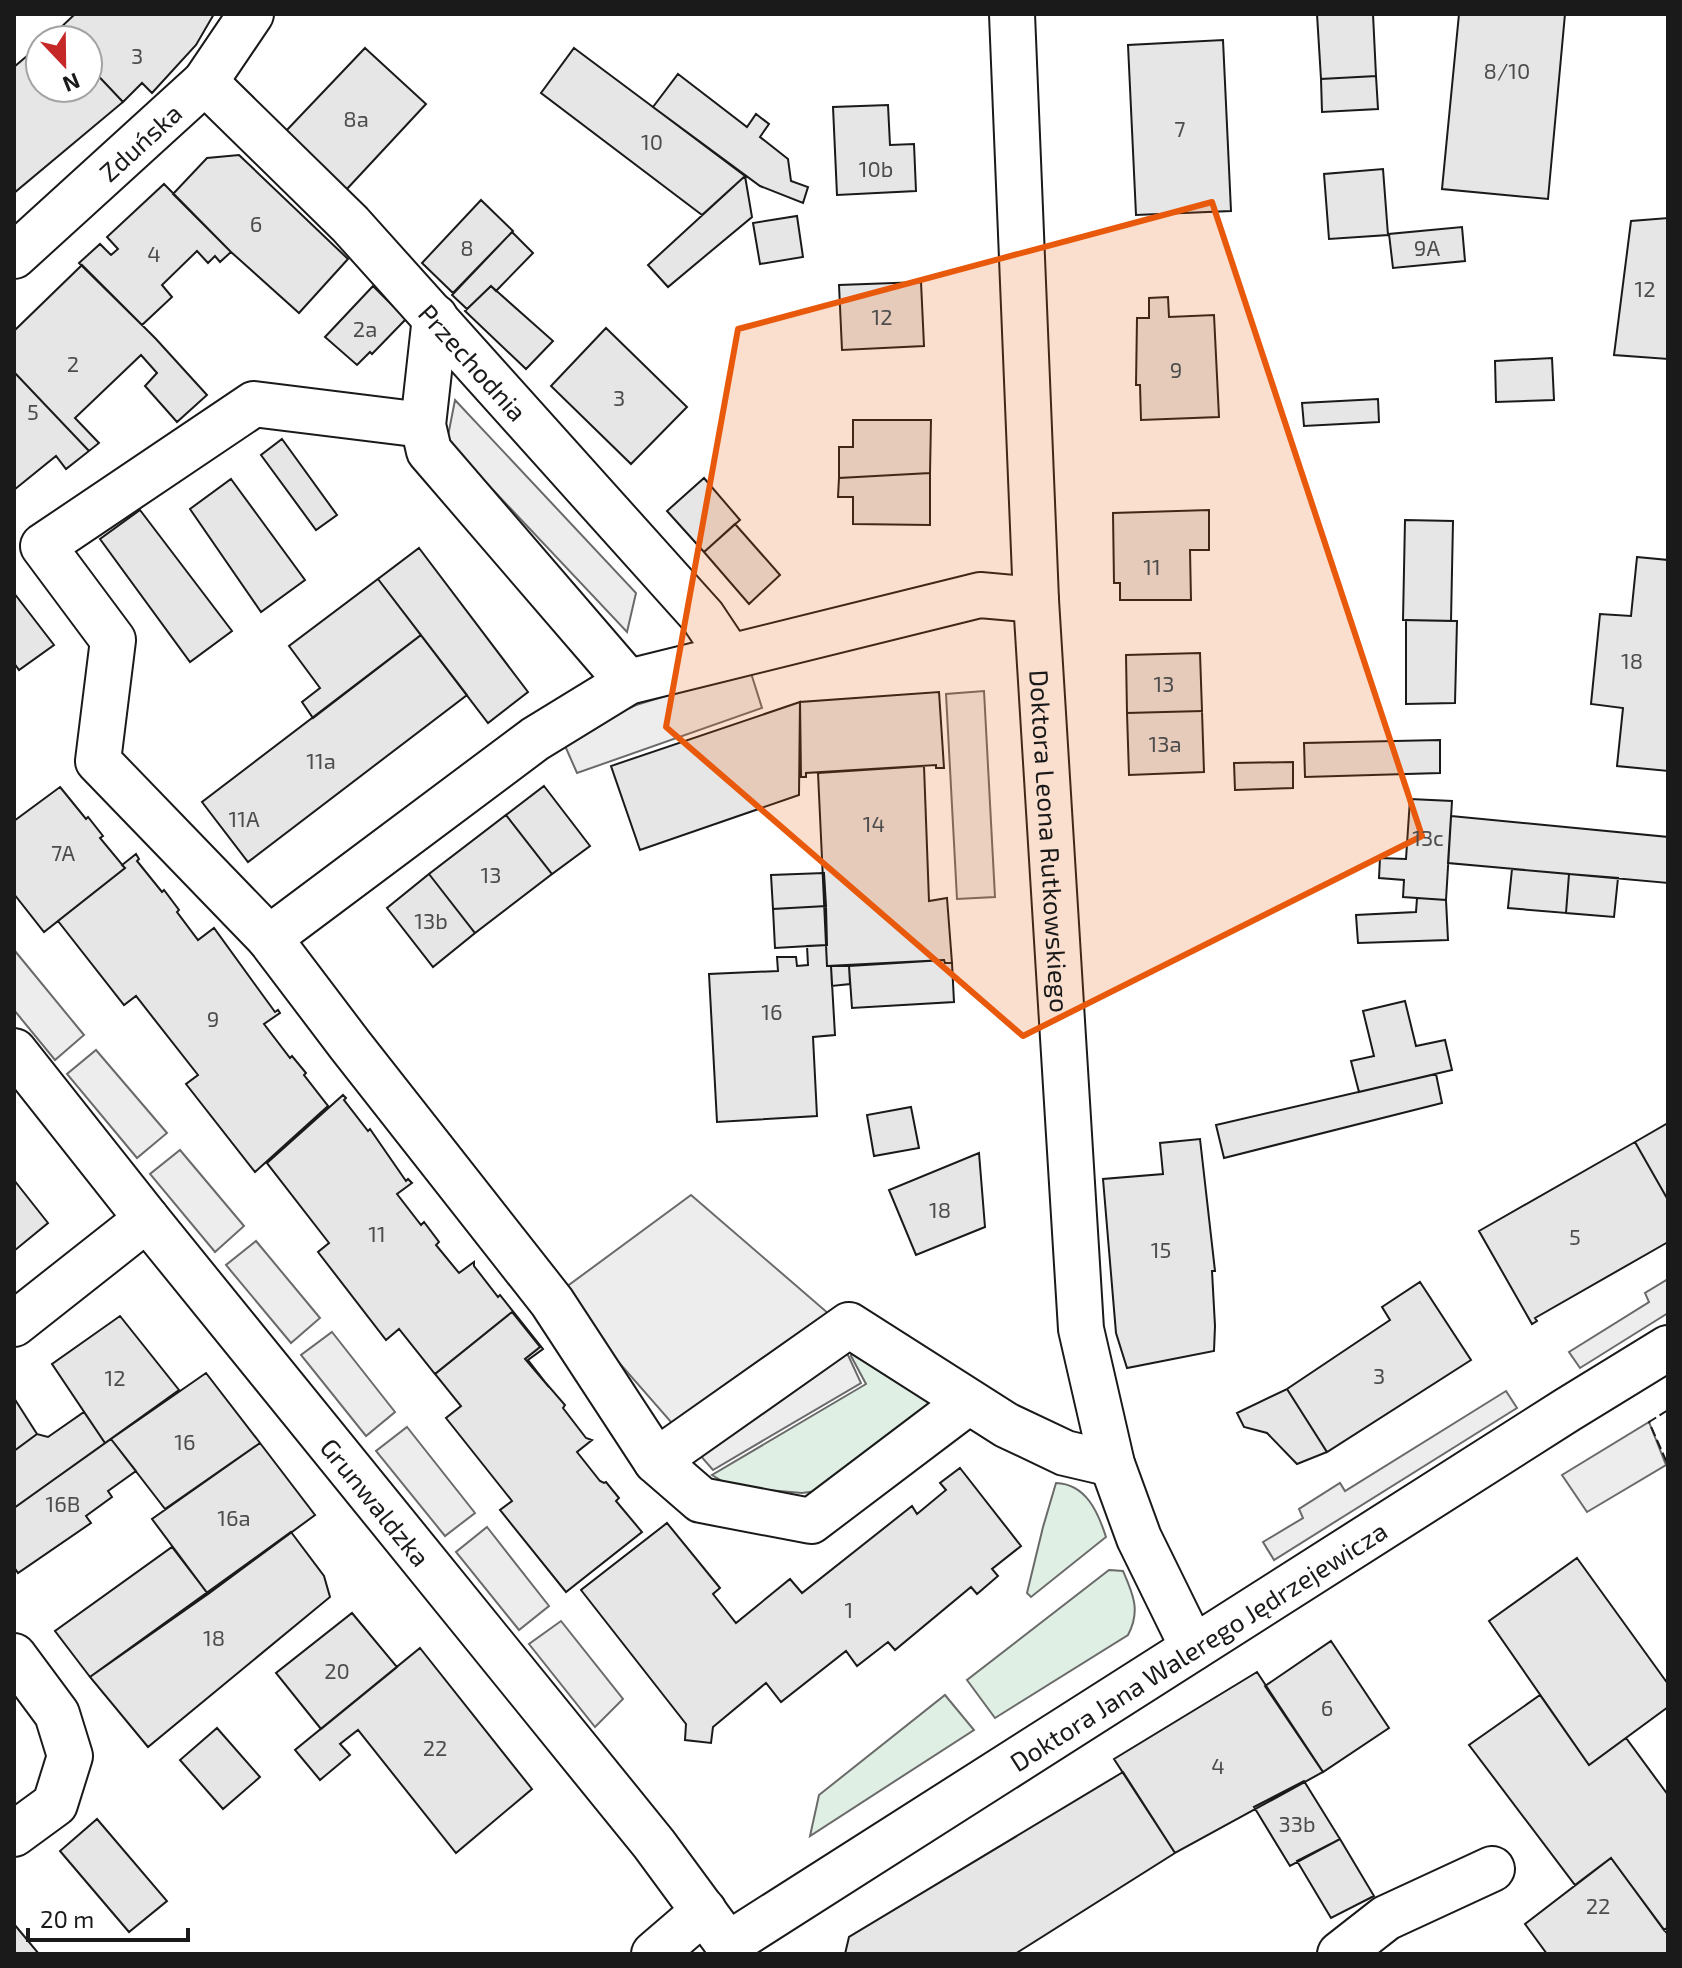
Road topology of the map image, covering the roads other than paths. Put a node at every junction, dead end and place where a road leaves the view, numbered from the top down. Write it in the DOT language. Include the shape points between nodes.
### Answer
graph roads {
  1 [pos="251,14"];
  2 [pos="1012,14"];
  3 [pos="205,82"];
  4 [pos="14,256"];
  5 [pos="435,317"];
  6 [pos="423,425"];
  7 [pos="1036,600"];
  8 [pos="729,656"];
  9 [pos="628,682"];
  10 [pos="283,927"];
  11 [pos="14,1051"];
  12 [pos="147,1219"];
  13 [pos="14,1324"];
  14 [pos="1668,1348"];
  15 [pos="967,1403"];
  16 [pos="656,1461"];
  17 [pos="1112,1464"];
  18 [pos="1193,1648"];
  19 [pos="14,1656"];
  20 [pos="14,1834"];
  21 [pos="1492,1869"];
  22 [pos="722,1937"];
  23 [pos="654,1954"];
  24 [pos="1340,1954"];
  1 -- 3 [label="street, Zduńska"];
  2 -- 7 [label="street, Doktora Leona Rutkowskiego"];
  3 -- 4 [label="street, Zduńska"];
  3 -- 5 [label="street, Przechodnia" via="350,224"];
  5 -- 6 [label="street"];
  5 -- 8 [label="street, Przechodnia" via="703,617"];
  6 -- 9 [label="street" via="429,451"];
  6 -- 10 [label="street" via="254,404 43,546 113,640 98,761"];
  7 -- 8 [label="street" via="980,595"];
  7 -- 17 [label="street, Doktora Leona Rutkowskiego" via="1081,1329"];
  8 -- 9 [label="street"];
  9 -- 10 [label="street" via="535,739"];
  10 -- 16 [label="street" via="350,1045 552,1302"];
  11 -- 12 [label="street, Grunwaldzka"];
  12 -- 13 [label="street"];
  12 -- 22 [label="street, Grunwaldzka" via="654,1844"];
  14 -- 18 [label="street, Doktora Jana Walerego Jędrzejewicza"];
  15 -- 16 [label="street" via="811,1521 701,1500"];
  15 -- 16 [label="street" via="849,1325"];
  15 -- 17 [label="street" via="1065,1453"];
  17 -- 18 [label="street, Doktora Leona Rutkowskiego" via="1139,1538"];
  18 -- 22 [label="street, Doktora Jana Walerego Jędrzejewicza"];
  19 -- 20 [label="street" via="57,1714 70,1756 55,1804"];
  21 -- 24 [label="street" via="1386,1918"];
  22 -- 23 [label="street, Doktora Jana Walerego Jędrzejewicza"];
}
